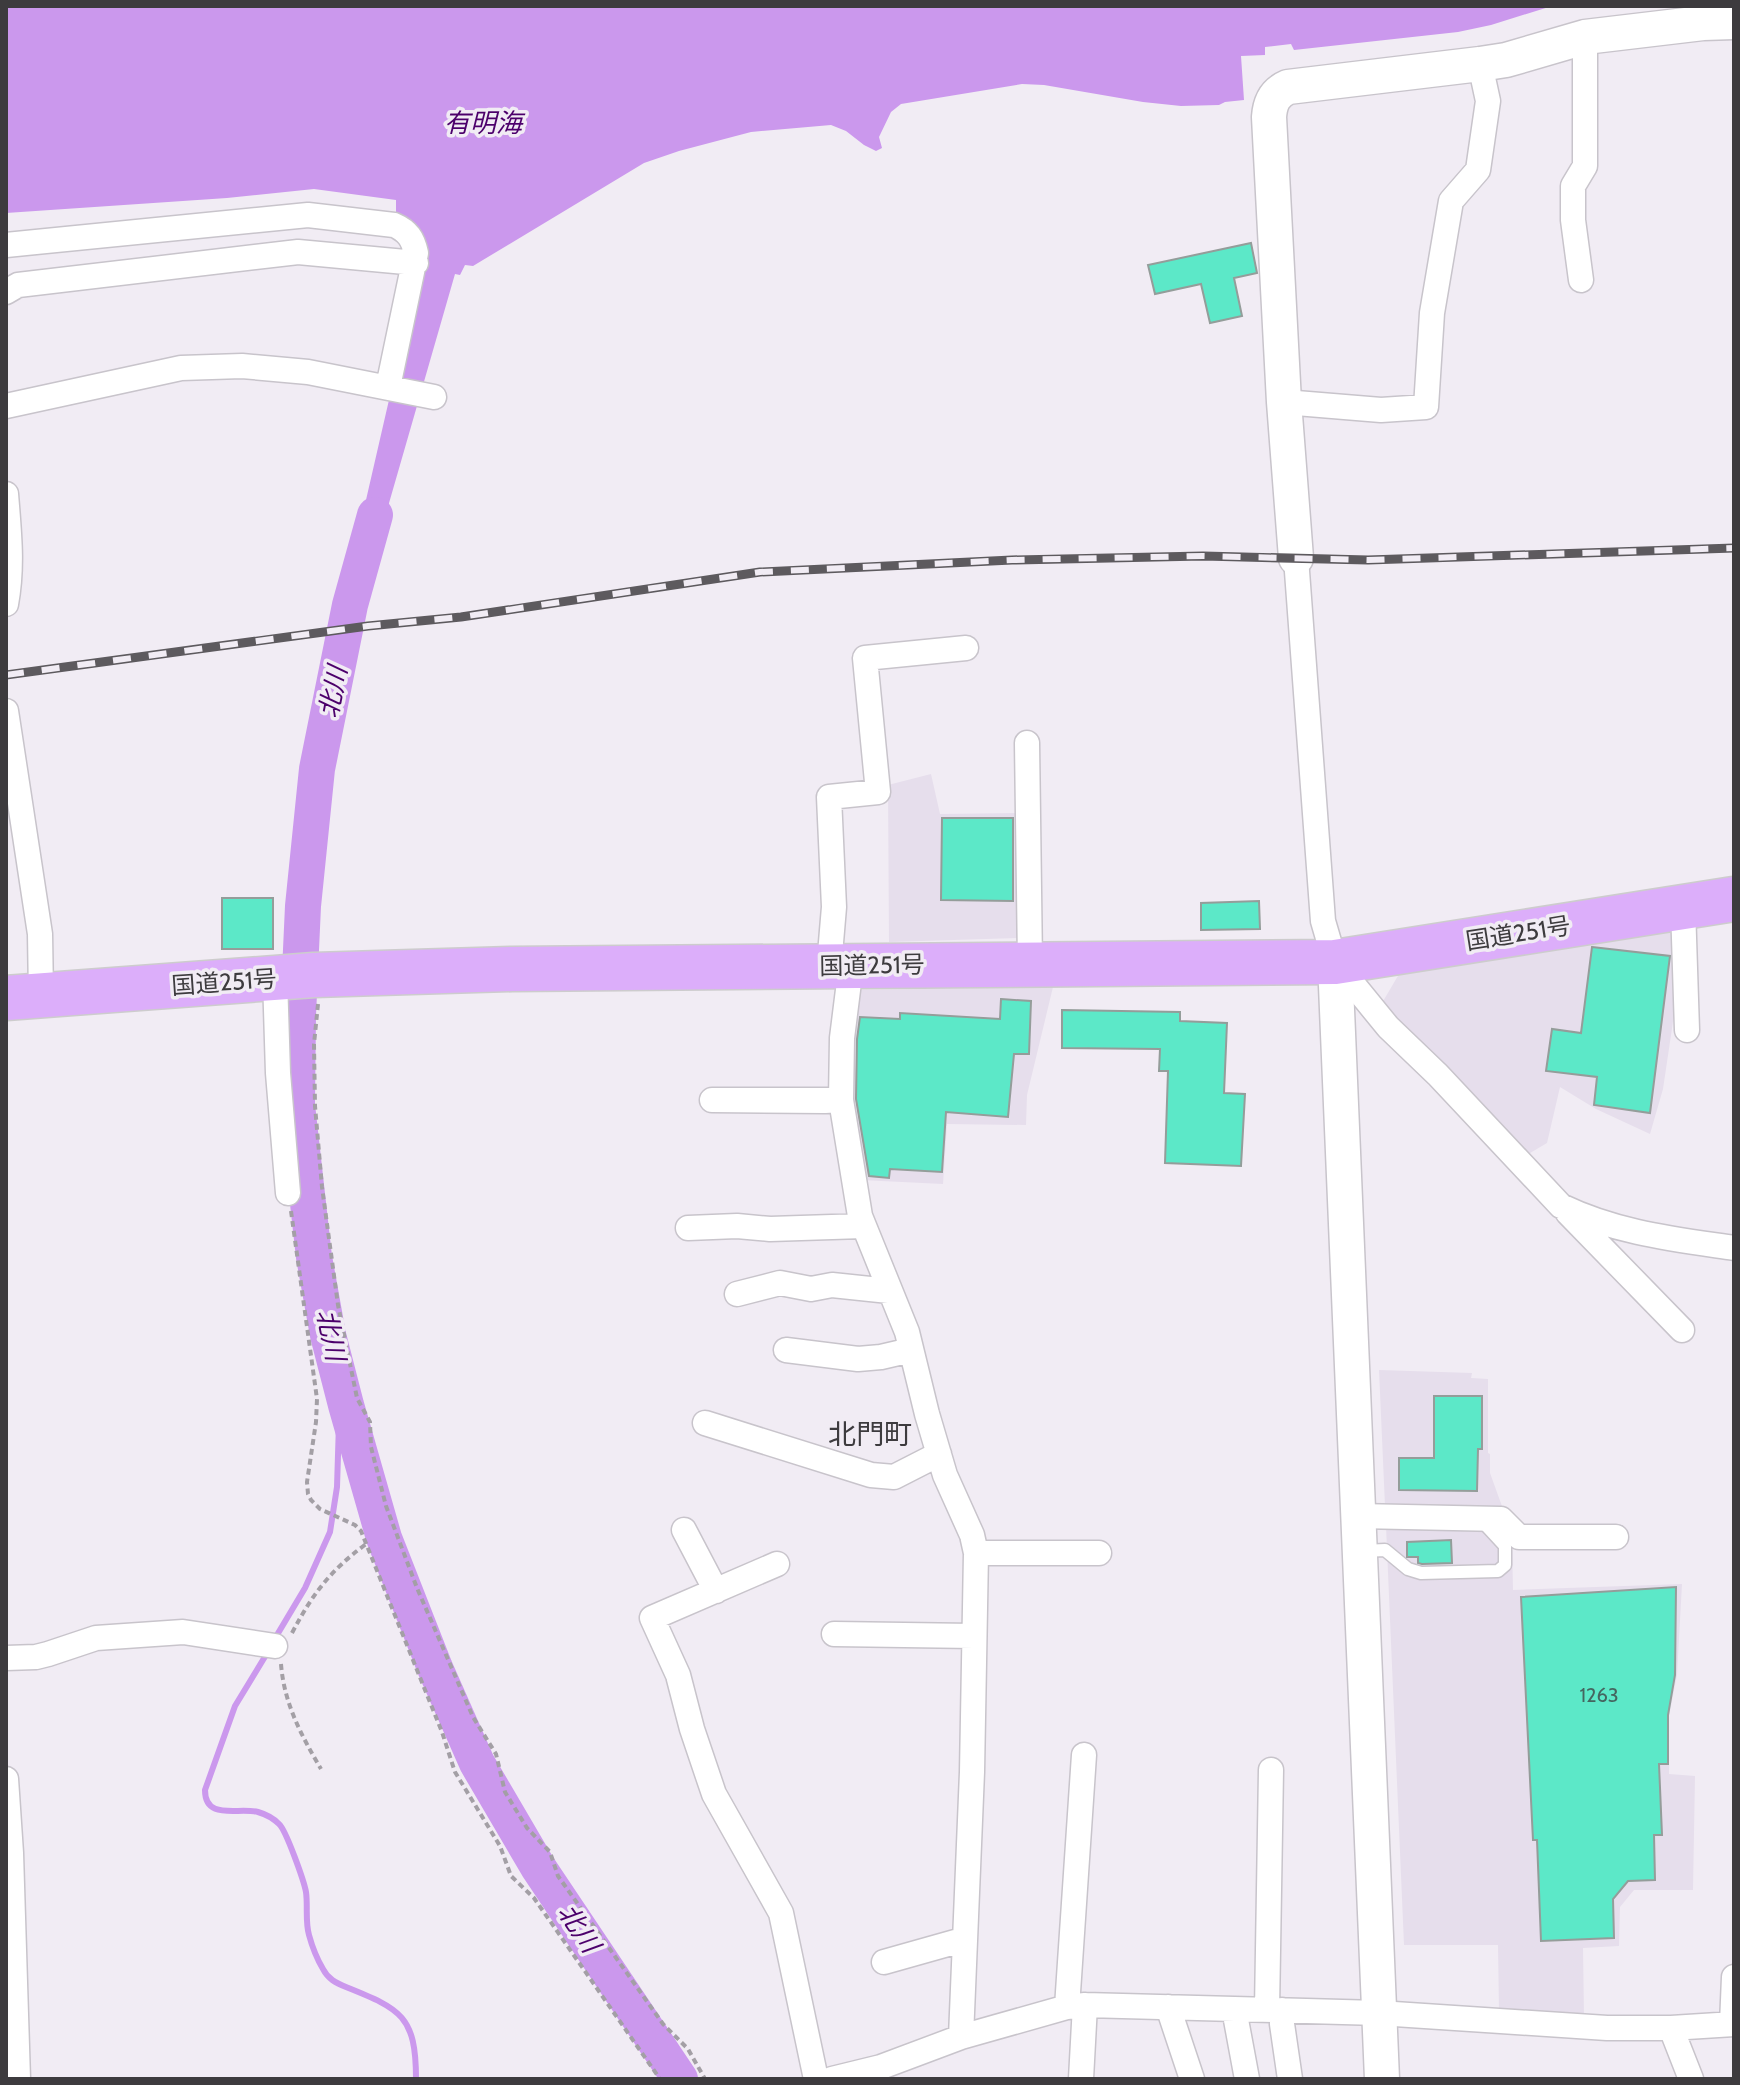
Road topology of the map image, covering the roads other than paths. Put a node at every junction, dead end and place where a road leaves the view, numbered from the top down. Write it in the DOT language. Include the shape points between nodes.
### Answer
graph roads {
  1 [pos="1734,22"];
  2 [pos="1585,37"];
  3 [pos="1480,64"];
  4 [pos="6,245"];
  5 [pos="416,263"];
  6 [pos="1581,280"];
  7 [pos="6,292"];
  8 [pos="390,387"];
  9 [pos="434,397"];
  10 [pos="1284,402"];
  11 [pos="6,406"];
  12 [pos="6,494"];
  13 [pos="1296,558"];
  14 [pos="6,604"];
  15 [pos="966,648"];
  16 [pos="6,711"];
  17 [pos="1027,743"];
  18 [pos="1734,899"];
  19 [pos="1683,907"];
  20 [pos="1335,962"];
  21 [pos="1030,963"];
  22 [pos="840,966"];
  23 [pos="298,976"];
  24 [pos="24,997"];
  25 [pos="1687,1030"];
  26 [pos="288,1193"];
  27 [pos="1561,1206"];
  28 [pos="863,1226"];
  29 [pos="688,1228"];
  30 [pos="1734,1248"];
  31 [pos="889,1291"];
  32 [pos="737,1294"];
  33 [pos="1682,1330"];
  34 [pos="786,1350"];
  35 [pos="911,1350"];
  36 [pos="705,1423"];
  37 [pos="939,1454"];
  38 [pos="1358,1516"];
  39 [pos="1479,1518"];
  40 [pos="684,1530"];
  41 [pos="1616,1537"];
  42 [pos="1359,1551"];
  43 [pos="976,1553"];
  44 [pos="1099,1553"];
  45 [pos="777,1564"];
  46 [pos="716,1591"];
  47 [pos="834,1634"];
  48 [pos="974,1636"];
  49 [pos="277,1648"];
  50 [pos="6,1658"];
  51 [pos="1084,1755"];
  52 [pos="1271,1770"];
  53 [pos="6,1779"];
  54 [pos="964,1941"];
  55 [pos="884,1962"];
  56 [pos="10,1966"];
  57 [pos="1734,1977"];
  58 [pos="1076,2006"];
  59 [pos="1168,2007"];
  60 [pos="1234,2009"];
  61 [pos="1274,2010"];
  62 [pos="1379,2013"];
  63 [pos="1733,2024"];
  64 [pos="1671,2028"];
  65 [pos="961,2037"];
  66 [pos="883,2073"];
  67 [pos="18,2079"];
  68 [pos="816,2079"];
  69 [pos="832,2079"];
  70 [pos="1081,2079"];
  71 [pos="1192,2079"];
  72 [pos="1247,2079"];
  73 [pos="1290,2079"];
  74 [pos="1382,2079"];
  75 [pos="1691,2079"];
  1 -- 2 [label="street"];
  2 -- 3 [label="street"];
  2 -- 6 [label="street" via="1585,166 1573,186"];
  3 -- 10 [label="street" via="1488,101 1478,170 1451,201 1432,313 1426,407 1381,410"];
  3 -- 10 [label="street" via="1288,87 1271,102"];
  4 -- 5 [label="street" via="308,215 394,225 411,238"];
  5 -- 7 [label="street" via="298,252 18,285"];
  5 -- 8 [label="street"];
  8 -- 9 [label="street"];
  8 -- 11 [label="street" via="242,366 181,368"];
  10 -- 13 [label="street"];
  12 -- 14 [label="street" via="11,555"];
  13 -- 20 [label="street" via="1323,921"];
  15 -- 22 [label="street" via="865,658 878,792 829,797"];
  16 -- 24 [label="street" via="40,934"];
  17 -- 21 [label="street"];
  18 -- 19 [label="highway, 国道251号"];
  19 -- 20 [label="highway, 国道251号"];
  19 -- 25 [label="street"];
  20 -- 21 [label="highway, 国道251号"];
  20 -- 27 [label="street" via="1388,1027"];
  20 -- 38 [label="street"];
  21 -- 22 [label="highway, 国道251号"];
  22 -- 23 [label="highway, 国道251号"];
  22 -- 28 [label="street" via="841,1100"];
  23 -- 24 [label="highway, 国道251号"];
  23 -- 26 [label="street" via="278,1073"];
  27 -- 30 [label="street" via="1640,1234"];
  27 -- 33 [label="street"];
  28 -- 29 [label="street"];
  28 -- 31 [label="street"];
  31 -- 32 [label="street" via="780,1283"];
  31 -- 35 [label="street"];
  34 -- 35 [label="street" via="858,1359"];
  35 -- 37 [label="street"];
  36 -- 37 [label="street" via="871,1475 894,1477"];
  37 -- 43 [label="street"];
  38 -- 39 [label="street"];
  38 -- 42 [label="street"];
  39 -- 41 [label="street" via="1501,1519 1519,1537"];
  39 -- 42 [label="lane" via="1505,1546 1506,1560 1498,1571 1421,1573 1385,1550"];
  40 -- 46 [label="street"];
  42 -- 62 [label="street"];
  43 -- 44 [label="street"];
  43 -- 48 [label="street"];
  45 -- 46 [label="street"];
  46 -- 68 [label="street" via="652,1618 678,1675 714,1794 781,1913"];
  47 -- 48 [label="street"];
  48 -- 54 [label="street"];
  49 -- 50 [label="street" via="183,1632 96,1638 36,1657"];
  51 -- 58 [label="street"];
  52 -- 61 [label="street"];
  53 -- 56 [label="street"];
  54 -- 55 [label="street"];
  54 -- 65 [label="street"];
  56 -- 67 [label="street"];
  57 -- 63 [label="street"];
  58 -- 59 [label="street"];
  58 -- 65 [label="street"];
  58 -- 70 [label="street"];
  59 -- 60 [label="street"];
  59 -- 71 [label="street"];
  60 -- 61 [label="street"];
  60 -- 72 [label="street"];
  61 -- 62 [label="street"];
  61 -- 73 [label="street" via="1282,2024"];
  62 -- 64 [label="street"];
  62 -- 74 [label="street"];
  63 -- 64 [label="street"];
  64 -- 75 [label="street"];
  65 -- 66 [label="street"];
  66 -- 69 [label="street"];
}
